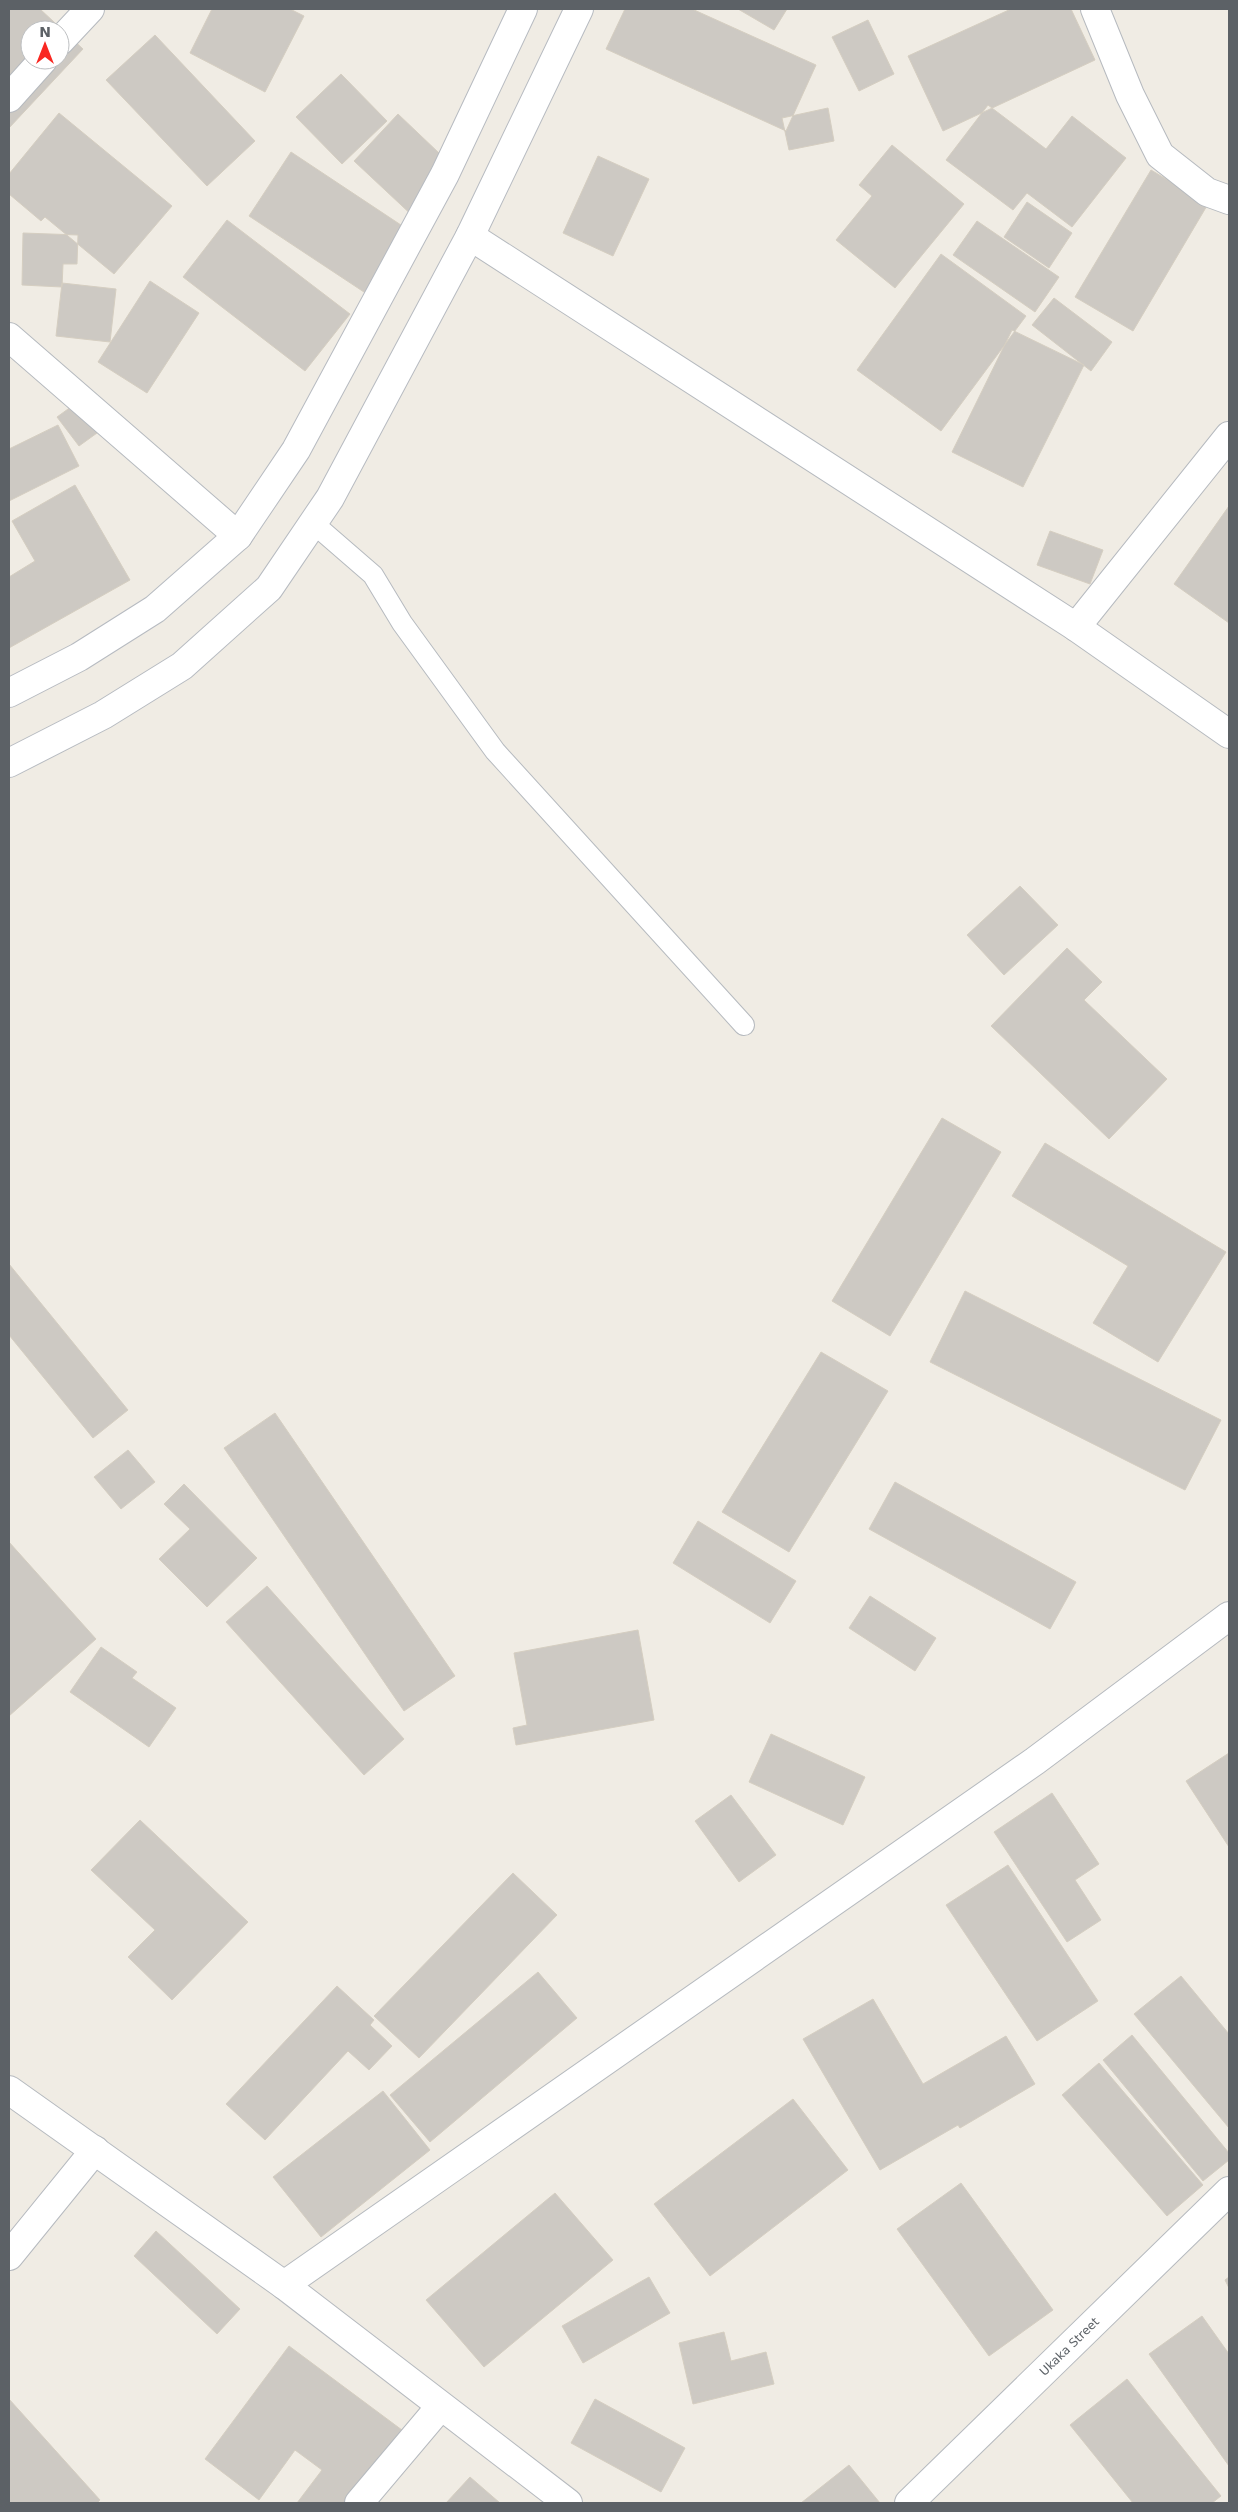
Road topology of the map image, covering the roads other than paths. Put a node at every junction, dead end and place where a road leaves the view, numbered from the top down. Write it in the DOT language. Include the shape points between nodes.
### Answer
graph roads {
  1 [pos="90,9"];
  2 [pos="523,9"];
  3 [pos="579,9"];
  4 [pos="1095,9"];
  5 [pos="70,31"];
  6 [pos="34,70"];
  7 [pos="9,98"];
  8 [pos="1229,200"];
  9 [pos="470,236"];
  10 [pos="9,337"];
  11 [pos="1229,436"];
  12 [pos="314,523"];
  13 [pos="238,536"];
  14 [pos="1076,627"];
  15 [pos="9,693"];
  16 [pos="1229,734"];
  17 [pos="9,763"];
  18 [pos="744,1025"];
  19 [pos="1229,1616"];
  20 [pos="9,2090"];
  21 [pos="95,2150"];
  22 [pos="1229,2191"];
  23 [pos="9,2256"];
  24 [pos="284,2285"];
  25 [pos="440,2407"];
  26 [pos="359,2503"];
  27 [pos="568,2503"];
  28 [pos="909,2503"];
  1 -- 5 [label="street"];
  2 -- 13 [label="street" via="445,174 296,450"];
  3 -- 9 [label="street"];
  4 -- 8 [label="street" via="1130,95 1160,155 1207,192"];
  6 -- 7 [label="street"];
  9 -- 12 [label="street"];
  9 -- 14 [label="street"];
  10 -- 13 [label="street"];
  11 -- 14 [label="street"];
  12 -- 17 [label="street" via="269,588 182,666 103,715"];
  12 -- 18 [label="lane" via="374,575 402,622 495,751"];
  13 -- 15 [label="street" via="155,609 79,657"];
  14 -- 16 [label="street"];
  19 -- 24 [label="street" via="1035,1761"];
  20 -- 21 [label="street"];
  21 -- 23 [label="street"];
  21 -- 24 [label="street"];
  22 -- 28 [label="street, Ukaka Street"];
  24 -- 25 [label="street"];
  25 -- 26 [label="street"];
  25 -- 27 [label="street"];
}
